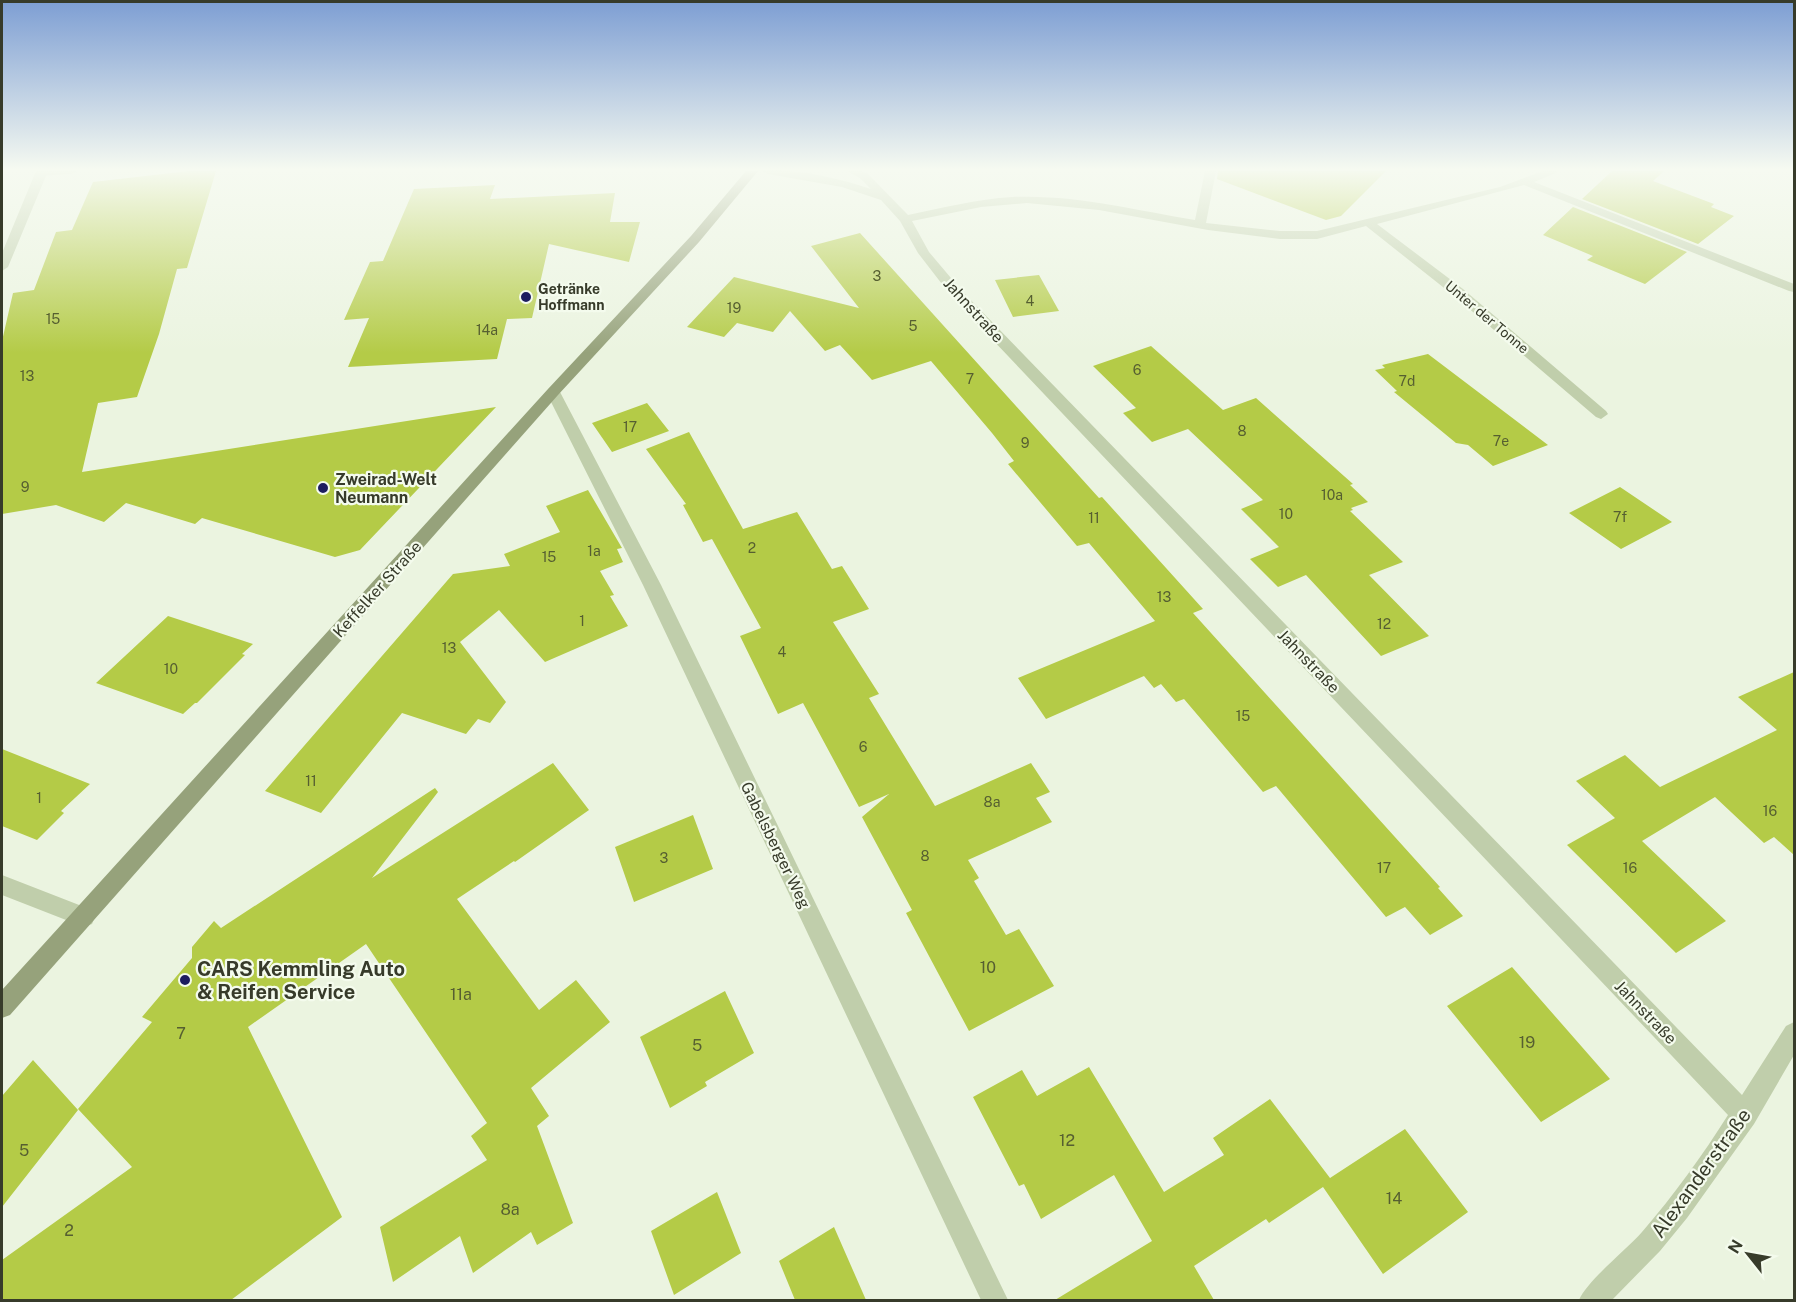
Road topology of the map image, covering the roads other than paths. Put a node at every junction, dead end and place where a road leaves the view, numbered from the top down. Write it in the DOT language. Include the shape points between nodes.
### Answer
graph roads {
  1 [pos="16,232"];
  2 [pos="700,232"];
  3 [pos="912,232"];
  4 [pos="1260,232"];
  5 [pos="1331,232"];
  6 [pos="1380,232"];
  7 [pos="1651,232"];
  8 [pos="2,267"];
  9 [pos="1794,288"];
  10 [pos="553,392"];
  11 [pos="1601,414"];
  12 [pos="2,885"];
  13 [pos="84,917"];
  14 [pos="2,1008"];
  15 [pos="1794,1034"];
  16 [pos="1745,1115"];
  17 [pos="995,1300"];
  18 [pos="1593,1300"];
  1 -- 8 [label="street"];
  2 -- 10 [label="street, Keffelker Straße"];
  3 -- 16 [label="street, Jahnstraße" via="957,294"];
  4 -- 5 [label="street" via="1297,236"];
  6 -- 11 [label="street, Unter der Tonne" via="1458,292"];
  7 -- 9 [label="street"];
  10 -- 13 [label="street, Keffelker Straße"];
  10 -- 17 [label="street, Gabelsberger Weg" via="652,585"];
  12 -- 13 [label="street"];
  13 -- 14 [label="street, Keffelker Straße"];
  15 -- 16 [label="street, Alexanderstraße"];
  16 -- 18 [label="street, Alexanderstraße" via="1649,1244"];
}
